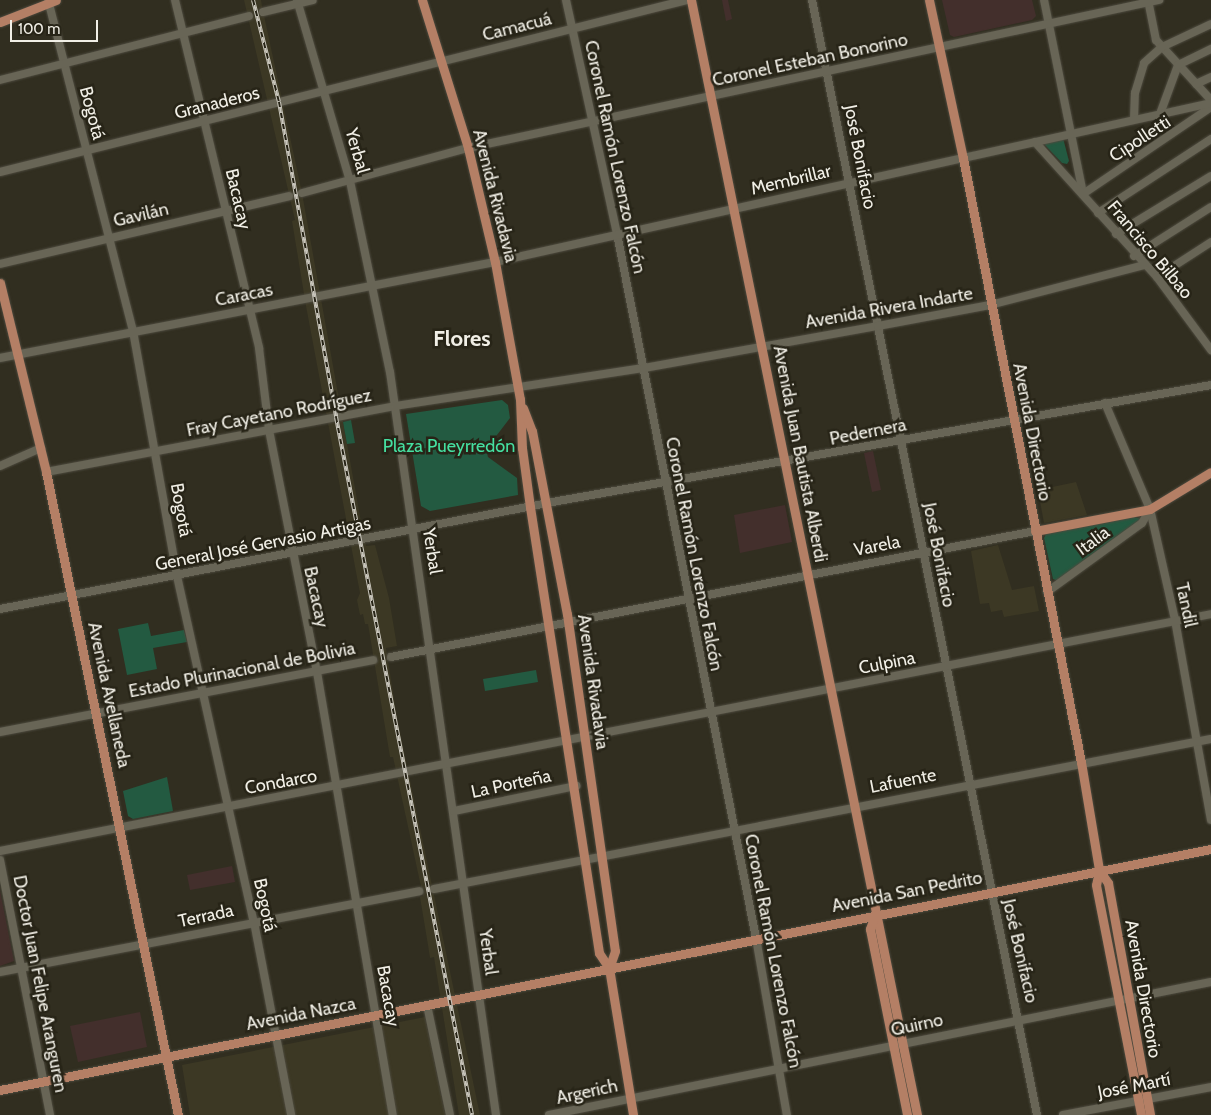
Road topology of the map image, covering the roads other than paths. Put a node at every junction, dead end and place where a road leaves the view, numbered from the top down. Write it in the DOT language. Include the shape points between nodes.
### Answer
graph roads {
  1 [pos="175,0"];
  2 [pos="313,0"];
  3 [pos="422,0"];
  4 [pos="566,0"];
  5 [pos="687,0"];
  6 [pos="691,0"];
  7 [pos="812,0"];
  8 [pos="929,0"];
  9 [pos="1044,0"];
  10 [pos="1159,0"];
  11 [pos="51,1"];
  12 [pos="1148,1"];
  13 [pos="298,2"];
  14 [pos="263,12"];
  15 [pos="250,16"];
  16 [pos="0,22"];
  17 [pos="1049,24"];
  18 [pos="1211,24"];
  19 [pos="572,30"];
  20 [pos="183,33"];
  21 [pos="1162,47"];
  22 [pos="939,48"];
  23 [pos="1211,49"];
  24 [pos="441,62"];
  25 [pos="63,63"];
  26 [pos="1178,65"];
  27 [pos="828,71"];
  28 [pos="1211,77"];
  29 [pos="0,80"];
  30 [pos="1196,84"];
  31 [pos="324,91"];
  32 [pos="711,96"];
  33 [pos="1211,102"];
  34 [pos="1211,107"];
  35 [pos="1160,114"];
  36 [pos="1134,119"];
  37 [pos="594,120"];
  38 [pos="204,121"];
  39 [pos="1070,133"];
  40 [pos="1211,139"];
  41 [pos="1035,142"];
  42 [pos="468,148"];
  43 [pos="86,150"];
  44 [pos="963,158"];
  45 [pos="0,172"];
  46 [pos="1211,176"];
  47 [pos="350,180"];
  48 [pos="850,182"];
  49 [pos="302,193"];
  50 [pos="1083,194"];
  51 [pos="289,196"];
  52 [pos="1211,207"];
  53 [pos="735,208"];
  54 [pos="226,211"];
  55 [pos="1098,213"];
  56 [pos="617,234"];
  57 [pos="1116,234"];
  58 [pos="110,238"];
  59 [pos="1211,242"];
  60 [pos="1134,256"];
  61 [pos="495,262"];
  62 [pos="0,264"];
  63 [pos="1145,265"];
  64 [pos="1157,277"];
  65 [pos="0,283"];
  66 [pos="372,285"];
  67 [pos="990,305"];
  68 [pos="249,310"];
  69 [pos="878,326"];
  70 [pos="133,331"];
  71 [pos="762,346"];
  72 [pos="1211,350"];
  73 [pos="18,355"];
  74 [pos="0,358"];
  75 [pos="644,368"];
  76 [pos="1211,385"];
  77 [pos="518,389"];
  78 [pos="521,403"];
  79 [pos="1105,403"];
  80 [pos="395,406"];
  81 [pos="1013,422"];
  82 [pos="269,430"];
  83 [pos="902,441"];
  84 [pos="41,448"];
  85 [pos="155,451"];
  86 [pos="784,463"];
  87 [pos="0,466"];
  88 [pos="46,472"];
  89 [pos="1211,472"];
  90 [pos="665,484"];
  91 [pos="545,504"];
  92 [pos="530,507"];
  93 [pos="1150,509"];
  94 [pos="414,530"];
  95 [pos="1035,531"];
  96 [pos="292,554"];
  97 [pos="922,554"];
  98 [pos="177,576"];
  99 [pos="807,576"];
  100 [pos="1047,592"];
  101 [pos="72,596"];
  102 [pos="688,598"];
  103 [pos="0,609"];
  104 [pos="1211,614"];
  105 [pos="1175,620"];
  106 [pos="568,622"];
  107 [pos="550,625"];
  108 [pos="1057,645"];
  109 [pos="432,649"];
  110 [pos="391,657"];
  111 [pos="372,660"];
  112 [pos="946,667"];
  113 [pos="316,672"];
  114 [pos="830,689"];
  115 [pos="202,693"];
  116 [pos="97,714"];
  117 [pos="710,714"];
  118 [pos="0,732"];
  119 [pos="584,738"];
  120 [pos="1211,738"];
  121 [pos="568,741"];
  122 [pos="1196,741"];
  123 [pos="1080,762"];
  124 [pos="447,764"];
  125 [pos="971,784"];
  126 [pos="576,786"];
  127 [pos="335,787"];
  128 [pos="854,806"];
  129 [pos="228,807"];
  130 [pos="454,811"];
  131 [pos="1211,820"];
  132 [pos="119,827"];
  133 [pos="734,829"];
  134 [pos="1211,849"];
  135 [pos="0,851"];
  136 [pos="601,854"];
  137 [pos="586,858"];
  138 [pos="0,860"];
  139 [pos="1099,870"];
  140 [pos="463,883"];
  141 [pos="434,889"];
  142 [pos="419,890"];
  143 [pos="991,891"];
  144 [pos="356,903"];
  145 [pos="875,915"];
  146 [pos="254,922"];
  147 [pos="756,938"];
  148 [pos="143,944"];
  149 [pos="22,968"];
  150 [pos="609,968"];
  151 [pos="0,972"];
  152 [pos="1211,982"];
  153 [pos="479,995"];
  154 [pos="1123,999"];
  155 [pos="427,1005"];
  156 [pos="377,1016"];
  157 [pos="1020,1020"];
  158 [pos="276,1035"];
  159 [pos="903,1042"];
  160 [pos="892,1045"];
  161 [pos="167,1057"];
  162 [pos="781,1068"];
  163 [pos="44,1081"];
  164 [pos="1211,1087"];
  165 [pos="0,1090"];
  166 [pos="630,1098"];
  167 [pos="1143,1100"];
  168 [pos="50,1115"];
  169 [pos="178,1115"];
  170 [pos="292,1115"];
  171 [pos="393,1115"];
  172 [pos="450,1115"];
  173 [pos="496,1115"];
  174 [pos="549,1115"];
  175 [pos="633,1115"];
  176 [pos="787,1115"];
  177 [pos="907,1115"];
  178 [pos="917,1115"];
  179 [pos="1037,1115"];
  180 [pos="1063,1115"];
  181 [pos="1141,1115"];
  182 [pos="1150,1115"];
  1 -- 20 [label="street, Bacacay"];
  2 -- 13 [label="street"];
  3 -- 24 [label="main road, Avenida Rivadavia"];
  4 -- 19 [label="street, Coronel Ramón Lorenzo Falcón"];
  5 -- 19 [label="street, Camacuá"];
  6 -- 32 [label="main road, Avenida Juan Bautista Alberdi"];
  7 -- 27 [label="street, José Bonifacio"];
  8 -- 22 [label="main road, Avenida Directorio"];
  9 -- 17 [label="street, Francisco Bilbao"];
  10 -- 12 [label="street, Coronel Esteban Bonorino"];
  11 -- 16 [label="main road"];
  11 -- 25 [label="street, Bogotá"];
  12 -- 17 [label="street, Coronel Esteban Bonorino"];
  12 -- 21 [label="street" via="1156,40"];
  13 -- 14 [label="street"];
  13 -- 31 [label="street, Yerbal"];
  15 -- 20 [label="street"];
  17 -- 22 [label="street, Coronel Esteban Bonorino"];
  17 -- 39 [label="street, Francisco Bilbao"];
  18 -- 21 [label="street"];
  19 -- 24 [label="street, Camacuá"];
  19 -- 37 [label="street, Coronel Ramón Lorenzo Falcón"];
  20 -- 25 [label="street"];
  20 -- 38 [label="street, Bacacay"];
  21 -- 26 [label="street"];
  21 -- 36 [label="street" via="1152,54 1141,73 1134,93"];
  22 -- 27 [label="street, Coronel Esteban Bonorino"];
  22 -- 44 [label="main road, Avenida Directorio"];
  23 -- 26 [label="street"];
  24 -- 31 [label="street, Granaderos"];
  24 -- 42 [label="main road, Avenida Rivadavia"];
  25 -- 29 [label="street"];
  25 -- 43 [label="street, Bogotá"];
  26 -- 30 [label="street"];
  26 -- 35 [label="street"];
  27 -- 32 [label="street, Coronel Esteban Bonorino"];
  27 -- 48 [label="street, José Bonifacio"];
  28 -- 30 [label="street"];
  30 -- 33 [label="street"];
  31 -- 38 [label="street, Granaderos"];
  31 -- 47 [label="street, Yerbal"];
  32 -- 37 [label="street, Coronel Esteban Bonorino"];
  32 -- 53 [label="main road, Avenida Juan Bautista Alberdi"];
  33 -- 35 [label="street, Membrillar"];
  34 -- 50 [label="street, Cipolletti"];
  35 -- 36 [label="street, Membrillar"];
  36 -- 39 [label="street, Membrillar"];
  37 -- 42 [label="street, Coronel Esteban Bonorino"];
  37 -- 56 [label="street, Coronel Ramón Lorenzo Falcón"];
  38 -- 43 [label="street, Granaderos"];
  38 -- 54 [label="street, Bacacay"];
  39 -- 41 [label="street, Membrillar"];
  39 -- 50 [label="street, Francisco Bilbao"];
  40 -- 55 [label="street"];
  41 -- 44 [label="street, Membrillar"];
  41 -- 50 [label="street, Francisco Bilbao"];
  42 -- 47 [label="street"];
  42 -- 61 [label="main road, Avenida Rivadavia"];
  43 -- 45 [label="street, Granaderos"];
  43 -- 58 [label="street, Bogotá"];
  44 -- 48 [label="street, Membrillar"];
  44 -- 67 [label="main road, Avenida Directorio"];
  46 -- 57 [label="street"];
  47 -- 49 [label="street"];
  47 -- 66 [label="street, Yerbal"];
  48 -- 53 [label="street, Membrillar"];
  48 -- 69 [label="street, José Bonifacio"];
  50 -- 55 [label="street, Francisco Bilbao"];
  51 -- 54 [label="street, Gavilán"];
  52 -- 60 [label="street"];
  53 -- 56 [label="street, Membrillar"];
  53 -- 71 [label="main road, Avenida Juan Bautista Alberdi"];
  54 -- 58 [label="street, Gavilán"];
  54 -- 68 [label="street, Bacacay"];
  55 -- 57 [label="street, Francisco Bilbao"];
  56 -- 61 [label="street, Membrillar"];
  56 -- 75 [label="street, Coronel Ramón Lorenzo Falcón"];
  57 -- 60 [label="street, Francisco Bilbao"];
  58 -- 62 [label="street, Gavilán"];
  58 -- 70 [label="street, Bogotá"];
  59 -- 64 [label="street"];
  60 -- 63 [label="street, Francisco Bilbao"];
  61 -- 66 [label="street, Caracas"];
  61 -- 77 [label="main road, Avenida Rivadavia"];
  63 -- 64 [label="street, Francisco Bilbao"];
  63 -- 67 [label="street, Avenida Rivera Indarte"];
  64 -- 72 [label="street, Francisco Bilbao"];
  65 -- 73 [label="main road, Avenida Avellaneda"];
  66 -- 68 [label="street, Caracas"];
  66 -- 80 [label="street, Yerbal"];
  67 -- 69 [label="street, Avenida Rivera Indarte"];
  67 -- 81 [label="main road, Avenida Directorio"];
  68 -- 70 [label="street, Caracas"];
  68 -- 82 [label="street, Bacacay" via="259,348"];
  69 -- 71 [label="street, Avenida Rivera Indarte"];
  69 -- 83 [label="street, José Bonifacio"];
  70 -- 73 [label="street, Caracas"];
  70 -- 85 [label="street, Bogotá"];
  71 -- 75 [label="street, Avenida Rivera Indarte"];
  71 -- 86 [label="main road, Avenida Juan Bautista Alberdi"];
  73 -- 74 [label="street, Caracas"];
  73 -- 84 [label="main road, Avenida Avellaneda"];
  75 -- 77 [label="street, Avenida Rivera Indarte"];
  75 -- 90 [label="street, Coronel Ramón Lorenzo Falcón"];
  76 -- 79 [label="street, Pedernera"];
  77 -- 78 [label="main road, Avenida Rivadavia"];
  77 -- 80 [label="street, Fray Cayetano Rodríguez"];
  78 -- 91 [label="main road, Avenida Rivadavia" via="532,431"];
  78 -- 92 [label="main road, Avenida Rivadavia" via="522,448"];
  79 -- 81 [label="street, Pedernera"];
  79 -- 93 [label="street, Tandil"];
  80 -- 82 [label="street, Fray Cayetano Rodríguez"];
  80 -- 94 [label="street, Yerbal"];
  81 -- 83 [label="street, Pedernera"];
  81 -- 95 [label="main road, Avenida Directorio"];
  82 -- 85 [label="street, Fray Cayetano Rodríguez"];
  82 -- 96 [label="street, Bacacay"];
  83 -- 86 [label="street, Pedernera"];
  83 -- 97 [label="street, José Bonifacio"];
  84 -- 87 [label="street"];
  84 -- 88 [label="main road, Avenida Avellaneda"];
  85 -- 88 [label="street, Fray Cayetano Rodríguez"];
  85 -- 98 [label="street, Bogotá"];
  86 -- 90 [label="street, Pedernera"];
  86 -- 99 [label="main road, Avenida Juan Bautista Alberdi"];
  88 -- 101 [label="main road, Avenida Avellaneda"];
  89 -- 93 [label="main road"];
  90 -- 91 [label="street, Pedernera"];
  90 -- 102 [label="street, Coronel Ramón Lorenzo Falcón"];
  91 -- 92 [label="street, Pedernera"];
  91 -- 106 [label="main road, Avenida Rivadavia"];
  92 -- 94 [label="street, General José Gervasio Artigas"];
  92 -- 107 [label="main road, Avenida Rivadavia"];
  93 -- 95 [label="main road, Varela"];
  93 -- 100 [label="street, Italia" via="1142,523"];
  93 -- 105 [label="street, Tandil"];
  94 -- 96 [label="street, General José Gervasio Artigas"];
  94 -- 109 [label="street, Yerbal"];
  95 -- 97 [label="street, Varela"];
  95 -- 100 [label="main road, Avenida Directorio"];
  96 -- 98 [label="street, General José Gervasio Artigas"];
  96 -- 113 [label="street, Bacacay"];
  97 -- 99 [label="street, Varela"];
  97 -- 112 [label="street, José Bonifacio"];
  98 -- 101 [label="street, General José Gervasio Artigas"];
  98 -- 115 [label="street, Bogotá"];
  99 -- 102 [label="street, Varela"];
  99 -- 114 [label="main road, Avenida Juan Bautista Alberdi"];
  100 -- 108 [label="main road, Avenida Directorio"];
  101 -- 103 [label="street, General José Gervasio Artigas"];
  101 -- 116 [label="main road, Avenida Avellaneda"];
  102 -- 106 [label="street, Varela"];
  102 -- 117 [label="street, Coronel Ramón Lorenzo Falcón"];
  104 -- 105 [label="street, Culpina"];
  105 -- 108 [label="street, Culpina"];
  105 -- 122 [label="street, Tandil"];
  106 -- 107 [label="street, Varela"];
  106 -- 119 [label="main road, Avenida Rivadavia"];
  107 -- 109 [label="street"];
  107 -- 121 [label="main road, Avenida Rivadavia"];
  108 -- 112 [label="street, Culpina"];
  108 -- 123 [label="main road, Avenida Directorio"];
  109 -- 110 [label="street"];
  109 -- 124 [label="street, Yerbal"];
  111 -- 113 [label="street, Estado Plurinacional de Bolivia"];
  112 -- 114 [label="street, Culpina"];
  112 -- 125 [label="street, José Bonifacio"];
  113 -- 115 [label="street, Estado Plurinacional de Bolivia"];
  113 -- 127 [label="street, Bacacay"];
  114 -- 117 [label="street, Culpina"];
  114 -- 128 [label="main road, Avenida Juan Bautista Alberdi"];
  115 -- 116 [label="street, Estado Plurinacional de Bolivia"];
  115 -- 129 [label="street, Bogotá"];
  116 -- 118 [label="street, Estado Plurinacional de Bolivia"];
  116 -- 132 [label="main road, Avenida Avellaneda"];
  117 -- 119 [label="street, Culpina"];
  117 -- 133 [label="street, Coronel Ramón Lorenzo Falcón"];
  119 -- 121 [label="street, Culpina"];
  119 -- 136 [label="main road, Avenida Rivadavia"];
  120 -- 122 [label="street, Lafuente"];
  121 -- 124 [label="street, Condarco"];
  121 -- 126 [label="main road, Avenida Rivadavia"];
  122 -- 123 [label="street, Lafuente"];
  122 -- 131 [label="street, Tandil"];
  123 -- 125 [label="street, Lafuente"];
  123 -- 139 [label="main road, Avenida Directorio"];
  124 -- 127 [label="street, Condarco"];
  124 -- 130 [label="street, Yerbal"];
  125 -- 128 [label="street, Lafuente"];
  125 -- 143 [label="street, José Bonifacio"];
  126 -- 130 [label="street, La Porteña"];
  126 -- 137 [label="main road, Avenida Rivadavia"];
  127 -- 129 [label="street, Condarco"];
  127 -- 144 [label="street, Bacacay"];
  128 -- 133 [label="street, Lafuente"];
  128 -- 145 [label="main road, Avenida Juan Bautista Alberdi"];
  129 -- 132 [label="street, Condarco"];
  129 -- 146 [label="street, Bogotá"];
  130 -- 140 [label="street, Yerbal"];
  132 -- 135 [label="street, Condarco"];
  132 -- 148 [label="main road, Avenida Avellaneda"];
  133 -- 136 [label="street, Lafuente"];
  133 -- 147 [label="street, Coronel Ramón Lorenzo Falcón"];
  134 -- 139 [label="main road, Avenida San Pedrito"];
  136 -- 137 [label="street, Lafuente"];
  136 -- 150 [label="main road, Avenida Rivadavia" via="614,951"];
  137 -- 140 [label="street"];
  137 -- 150 [label="main road, Avenida Rivadavia" via="599,953"];
  138 -- 149 [label="street, Doctor Juan Felipe Aranguren"];
  139 -- 143 [label="main road, Avenida San Pedrito"];
  139 -- 154 [label="main road, Avenida Directorio" via="1108,883"];
  140 -- 141 [label="street"];
  140 -- 153 [label="street, Yerbal"];
  142 -- 144 [label="street, Terrada"];
  143 -- 145 [label="main road, Avenida San Pedrito"];
  143 -- 157 [label="street, José Bonifacio"];
  144 -- 146 [label="street, Terrada"];
  144 -- 156 [label="street, Bacacay"];
  145 -- 147 [label="main road, Avenida San Pedrito"];
  145 -- 159 [label="main road, Avenida Juan Bautista Alberdi"];
  145 -- 160 [label="main road, Avenida Juan Bautista Alberdi" via="870,929"];
  146 -- 148 [label="street, Terrada"];
  146 -- 158 [label="street, Bogotá"];
  147 -- 150 [label="main road, Avenida San Pedrito"];
  147 -- 162 [label="street, Coronel Ramón Lorenzo Falcón"];
  148 -- 149 [label="street, Terrada"];
  148 -- 161 [label="main road, Avenida Avellaneda"];
  149 -- 151 [label="street, Terrada"];
  149 -- 163 [label="street, Doctor Juan Felipe Aranguren"];
  150 -- 153 [label="main road, Avenida Nazca"];
  150 -- 166 [label="main road, Avenida Rivadavia"];
  152 -- 154 [label="street, Quirno"];
  153 -- 155 [label="main road, Avenida Nazca"];
  153 -- 173 [label="street, Yerbal"];
  154 -- 157 [label="street, Quirno"];
  154 -- 167 [label="main road, Avenida Directorio"];
  155 -- 156 [label="main road, Avenida Nazca"];
  155 -- 172 [label="street"];
  156 -- 158 [label="main road, Avenida Nazca"];
  156 -- 171 [label="street, Bacacay"];
  157 -- 159 [label="street, Quirno"];
  157 -- 179 [label="street, José Bonifacio"];
  158 -- 161 [label="main road, Avenida Nazca"];
  158 -- 170 [label="street, Bogotá"];
  159 -- 160 [label="street, Quirno"];
  159 -- 178 [label="main road, Avenida Juan Bautista Alberdi"];
  160 -- 162 [label="street, Quirno"];
  160 -- 177 [label="main road, Avenida Juan Bautista Alberdi"];
  161 -- 163 [label="main road, Avenida Nazca"];
  161 -- 169 [label="main road, Avenida Avellaneda"];
  162 -- 166 [label="street, Quirno"];
  162 -- 176 [label="street, Coronel Ramón Lorenzo Falcón"];
  163 -- 165 [label="main road, Avenida Nazca"];
  163 -- 168 [label="street, Doctor Juan Felipe Aranguren"];
  164 -- 167 [label="street, José Martí"];
  166 -- 174 [label="street, Argerich"];
  166 -- 175 [label="main road, Avenida Rivadavia"];
  167 -- 180 [label="street, José Martí"];
  167 -- 181 [label="main road, Avenida Directorio"];
  167 -- 182 [label="main road, Avenida Directorio"];
}
